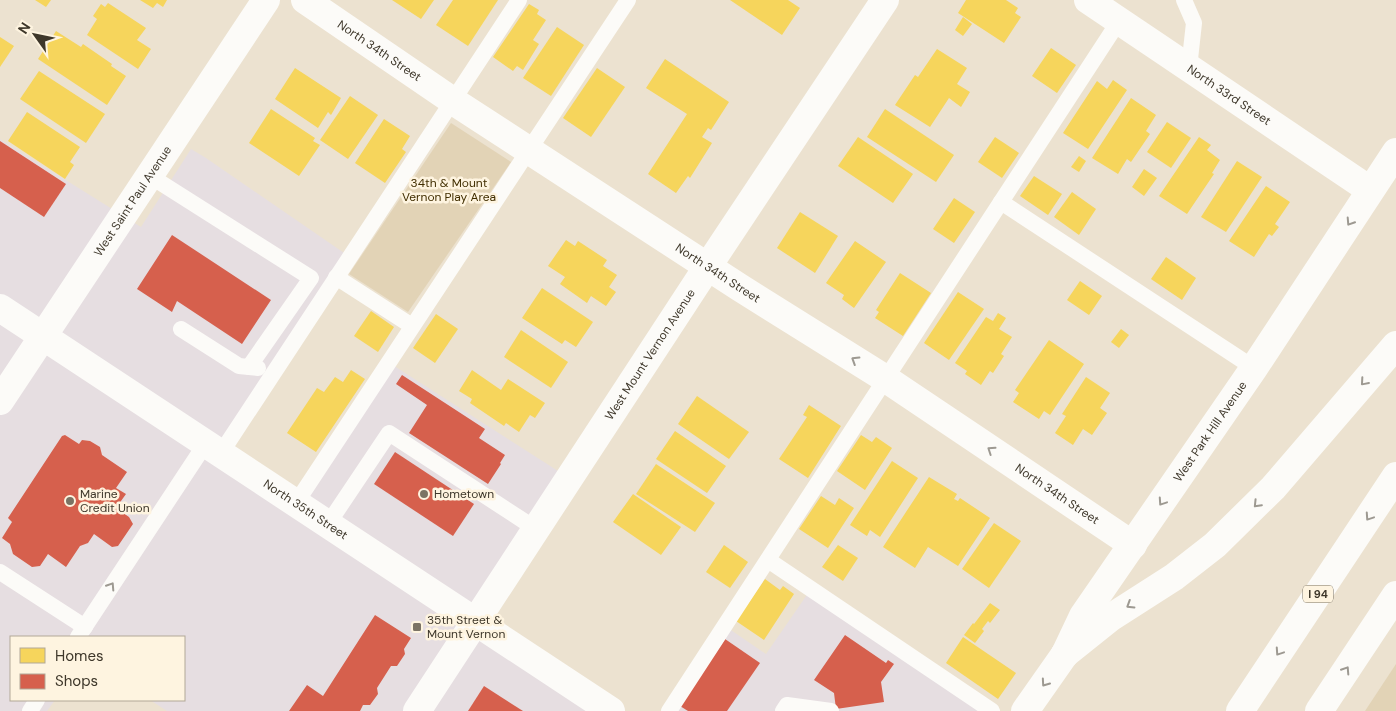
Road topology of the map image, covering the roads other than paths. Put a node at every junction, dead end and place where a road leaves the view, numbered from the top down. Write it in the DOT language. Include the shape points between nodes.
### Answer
graph roads {
  1 [pos="266,0"];
  2 [pos="305,0"];
  3 [pos="519,0"];
  4 [pos="628,0"];
  5 [pos="885,0"];
  6 [pos="1088,0"];
  7 [pos="1184,0"];
  8 [pos="1119,21"];
  9 [pos="1189,68"];
  10 [pos="453,101"];
  11 [pos="529,150"];
  12 [pos="1396,152"];
  13 [pos="150,176"];
  14 [pos="1370,190"];
  15 [pos="1001,202"];
  16 [pos="708,266"];
  17 [pos="336,277"];
  18 [pos="0,308"];
  19 [pos="412,326"];
  20 [pos="181,328"];
  21 [pos="44,336"];
  22 [pos="1396,345"];
  23 [pos="249,367"];
  24 [pos="1254,368"];
  25 [pos="271,376"];
  26 [pos="886,380"];
  27 [pos="0,401"];
  28 [pos="213,448"];
  29 [pos="1396,476"];
  30 [pos="296,503"];
  31 [pos="328,524"];
  32 [pos="536,529"];
  33 [pos="1133,545"];
  34 [pos="768,560"];
  35 [pos="0,572"];
  36 [pos="1396,595"];
  37 [pos="476,622"];
  38 [pos="81,632"];
  39 [pos="1065,654"];
  40 [pos="979,708"];
  41 [pos="417,711"];
  42 [pos="611,711"];
  43 [pos="669,711"];
  44 [pos="783,711"];
  45 [pos="831,711"];
  46 [pos="1025,711"];
  47 [pos="1240,711"];
  48 [pos="1319,711"];
  1 -- 13 [label="main road, West Saint Paul Avenue"];
  2 -- 10 [label="main road, North 34th Street"];
  3 -- 10 [label="lane"];
  4 -- 11 [label="lane"];
  5 -- 16 [label="main road, West Mount Vernon Avenue"];
  6 -- 8 [label="main road, North 33rd Street"];
  7 -- 9 [label="lane" via="1194,23"];
  8 -- 9 [label="main road, North 33rd Street"];
  8 -- 15 [label="lane"];
  9 -- 14 [label="main road, North 33rd Street"];
  10 -- 11 [label="main road, North 34th Street"];
  10 -- 17 [label="lane"];
  11 -- 16 [label="main road, North 34th Street"];
  11 -- 19 [label="lane"];
  12 -- 14 [label="main road, West Park Hill Avenue"];
  13 -- 21 [label="main road, West Saint Paul Avenue"];
  13 -- 23 [label="lane" via="311,278"];
  14 -- 24 [label="main road, West Park Hill Avenue, one-way"];
  15 -- 24 [label="lane"];
  15 -- 26 [label="lane"];
  26 -- 16 [label="main road, North 34th Street, one-way"];
  16 -- 32 [label="main road, West Mount Vernon Avenue"];
  17 -- 19 [label="lane"];
  17 -- 25 [label="lane"];
  18 -- 21 [label="main road, North 35th Street"];
  19 -- 30 [label="lane"];
  20 -- 23 [label="lane" via="239,366"];
  21 -- 27 [label="main road, West Saint Paul Avenue"];
  21 -- 28 [label="main road, North 35th Street"];
  22 -- 39 [label="main road, one-way" via="1273,488 1222,538 1174,578 1110,618"];
  23 -- 25 [label="lane"];
  24 -- 33 [label="main road, West Park Hill Avenue, one-way"];
  25 -- 28 [label="lane"];
  33 -- 26 [label="main road, North 34th Street, one-way"];
  26 -- 34 [label="lane"];
  28 -- 30 [label="main road, North 35th Street"];
  38 -- 28 [label="lane, one-way"];
  29 -- 47 [label="main road, I 94, one-way"];
  30 -- 31 [label="main road, North 35th Street"];
  31 -- 32 [label="lane" via="389,433"];
  31 -- 37 [label="main road, North 35th Street"];
  32 -- 37 [label="main road, West Mount Vernon Avenue"];
  33 -- 39 [label="main road, West Park Hill Avenue" via="1083,616"];
  34 -- 40 [label="lane"];
  34 -- 43 [label="lane"];
  35 -- 38 [label="lane"];
  48 -- 36 [label="main road, one-way"];
  37 -- 41 [label="main road, West Mount Vernon Avenue"];
  37 -- 42 [label="main road, North 35th Street"];
  39 -- 46 [label="main road, West Park Hill Avenue, one-way"];
  44 -- 45 [label="lane" via="787,705"];
}
